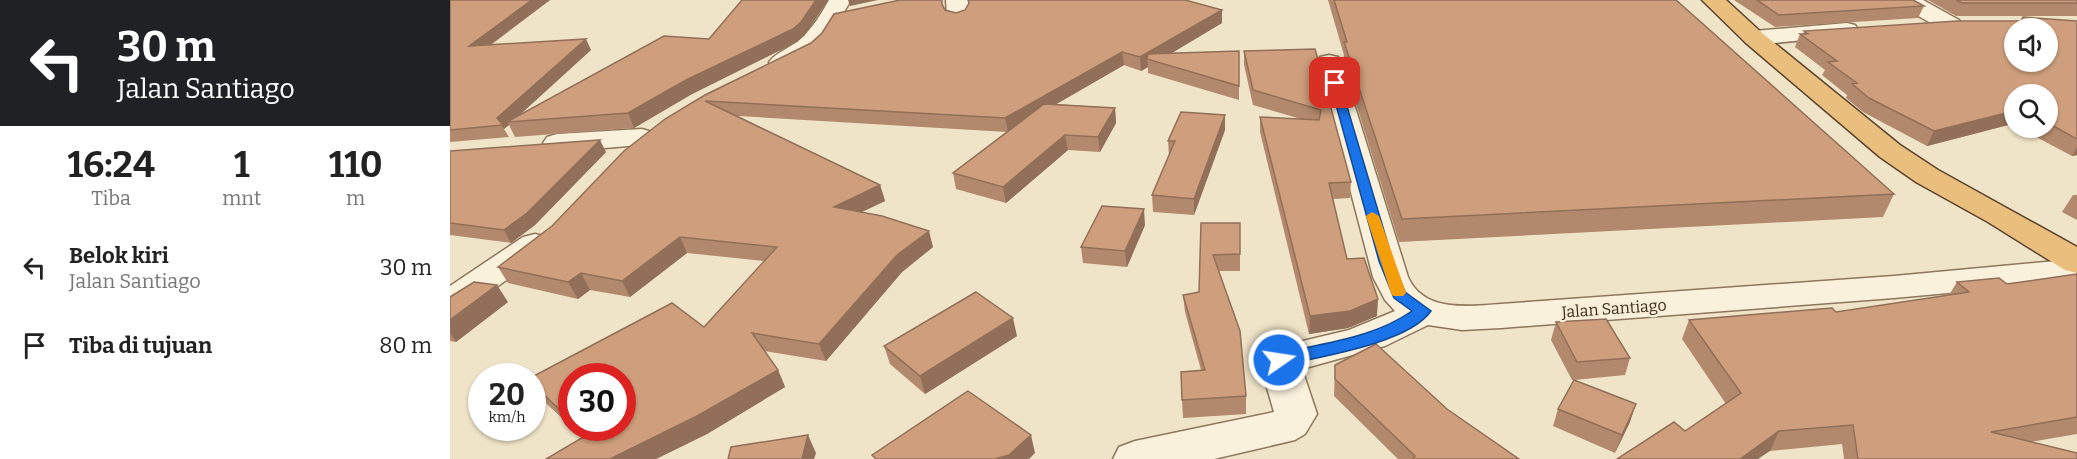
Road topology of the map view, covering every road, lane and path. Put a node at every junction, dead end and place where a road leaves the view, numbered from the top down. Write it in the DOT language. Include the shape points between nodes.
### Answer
graph roads {
  1 [pos="1713,0"];
  2 [pos="1907,0"];
  3 [pos="843,11"];
  4 [pos="1908,27"];
  5 [pos="1865,29"];
  6 [pos="1754,38"];
  7 [pos="1329,62"];
  8 [pos="760,72"];
  9 [pos="536,145"];
  10 [pos="612,165"];
  11 [pos="553,228"];
  12 [pos="2077,262"];
  13 [pos="2077,270"];
  14 [pos="450,303"];
  15 [pos="1423,311"];
  16 [pos="1135,459"];
  1 -- 6 [label="highway"];
  2 -- 4 [label="street" via="1962,24"];
  3 -- 8 [label="street" via="806,49"];
  5 -- 6 [label="street"];
  6 -- 12 [label="highway" via="1890,151"];
  7 -- 15 [label="street, Jalan Santiago" via="1386,261 1399,295"];
  9 -- 10 [label="street" via="651,132"];
  11 -- 14 [label="street" via="502,269"];
  13 -- 15 [label="street, Jalan Santiago" via="1461,319"];
  15 -- 16 [label="street" via="1401,327 1372,339 1279,360 1296,414 1290,423"];
}
